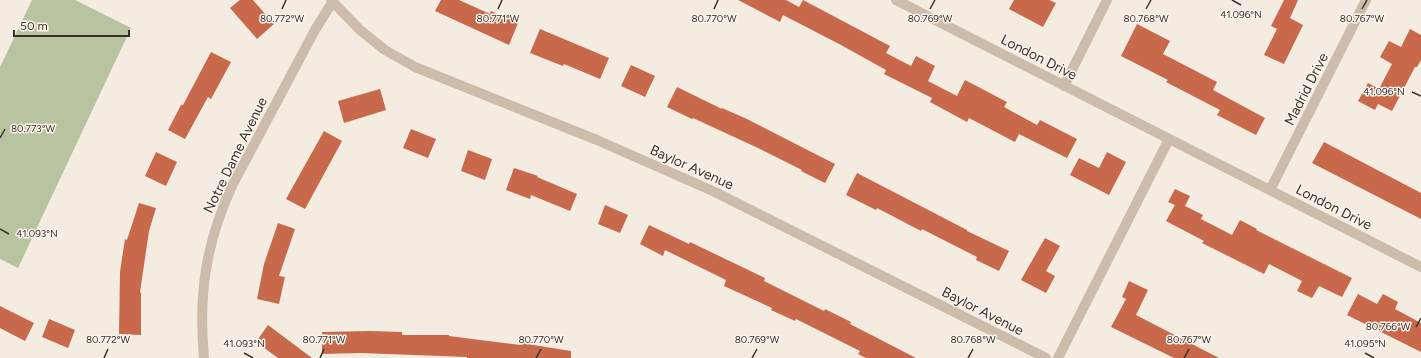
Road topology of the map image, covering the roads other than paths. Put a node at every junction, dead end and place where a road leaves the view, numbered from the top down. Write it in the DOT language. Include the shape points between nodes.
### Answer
graph roads {
  1 [pos="896,0"];
  2 [pos="1108,0"];
  3 [pos="1366,0"];
  4 [pos="332,1"];
  5 [pos="1064,86"];
  6 [pos="1169,139"];
  7 [pos="1270,190"];
  8 [pos="1421,267"];
  9 [pos="204,358"];
  10 [pos="1046,358"];
  11 [pos="1058,358"];
  1 -- 5 [label="street, London Drive"];
  2 -- 5 [label="street"];
  3 -- 7 [label="street, Madrid Drive"];
  4 -- 9 [label="street, Notre Dame Avenue" via="222,207 204,275"];
  4 -- 10 [label="street, Baylor Avenue" via="360,30 385,50 415,68 597,140 715,192"];
  5 -- 6 [label="street, London Drive"];
  6 -- 7 [label="street, London Drive"];
  6 -- 11 [label="street"];
  7 -- 8 [label="street, London Drive"];
}
